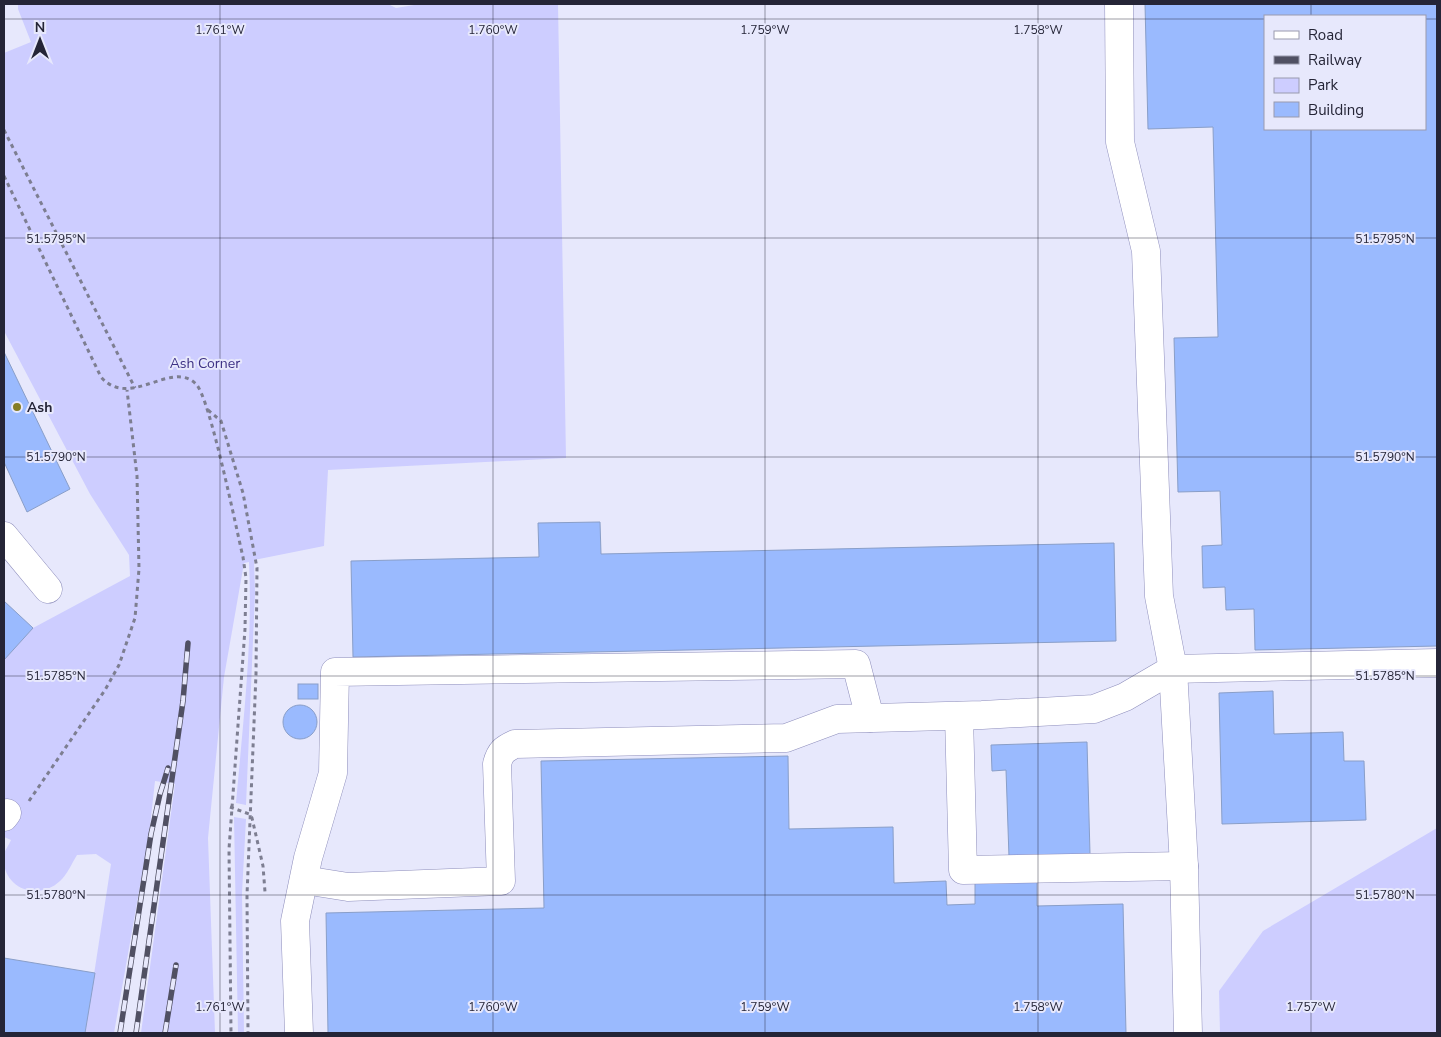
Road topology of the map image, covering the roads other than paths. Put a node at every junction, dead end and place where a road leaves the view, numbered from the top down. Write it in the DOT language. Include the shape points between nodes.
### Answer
graph roads {
  1 [pos="1119,4"];
  2 [pos="4,536"];
  3 [pos="48,589"];
  4 [pos="1437,663"];
  5 [pos="1173,669"];
  6 [pos="959,716"];
  7 [pos="870,718"];
  8 [pos="1184,866"];
  9 [pos="304,880"];
  10 [pos="299,1033"];
  11 [pos="1188,1033"];
  1 -- 5 [label="lane" via="1120,142 1146,251 1159,596"];
  2 -- 3 [label="lane"];
  4 -- 5 [label="lane"];
  5 -- 6 [label="lane" via="1126,698 1094,709"];
  5 -- 8 [label="lane"];
  6 -- 7 [label="lane"];
  6 -- 8 [label="lane" via="963,870"];
  7 -- 9 [label="lane" via="837,719 786,738 515,744 505,748 497,764 501,881 348,887"];
  7 -- 9 [label="lane" via="856,664 336,672 333,773"];
  8 -- 11 [label="lane"];
  9 -- 10 [label="lane" via="295,921"];
}
